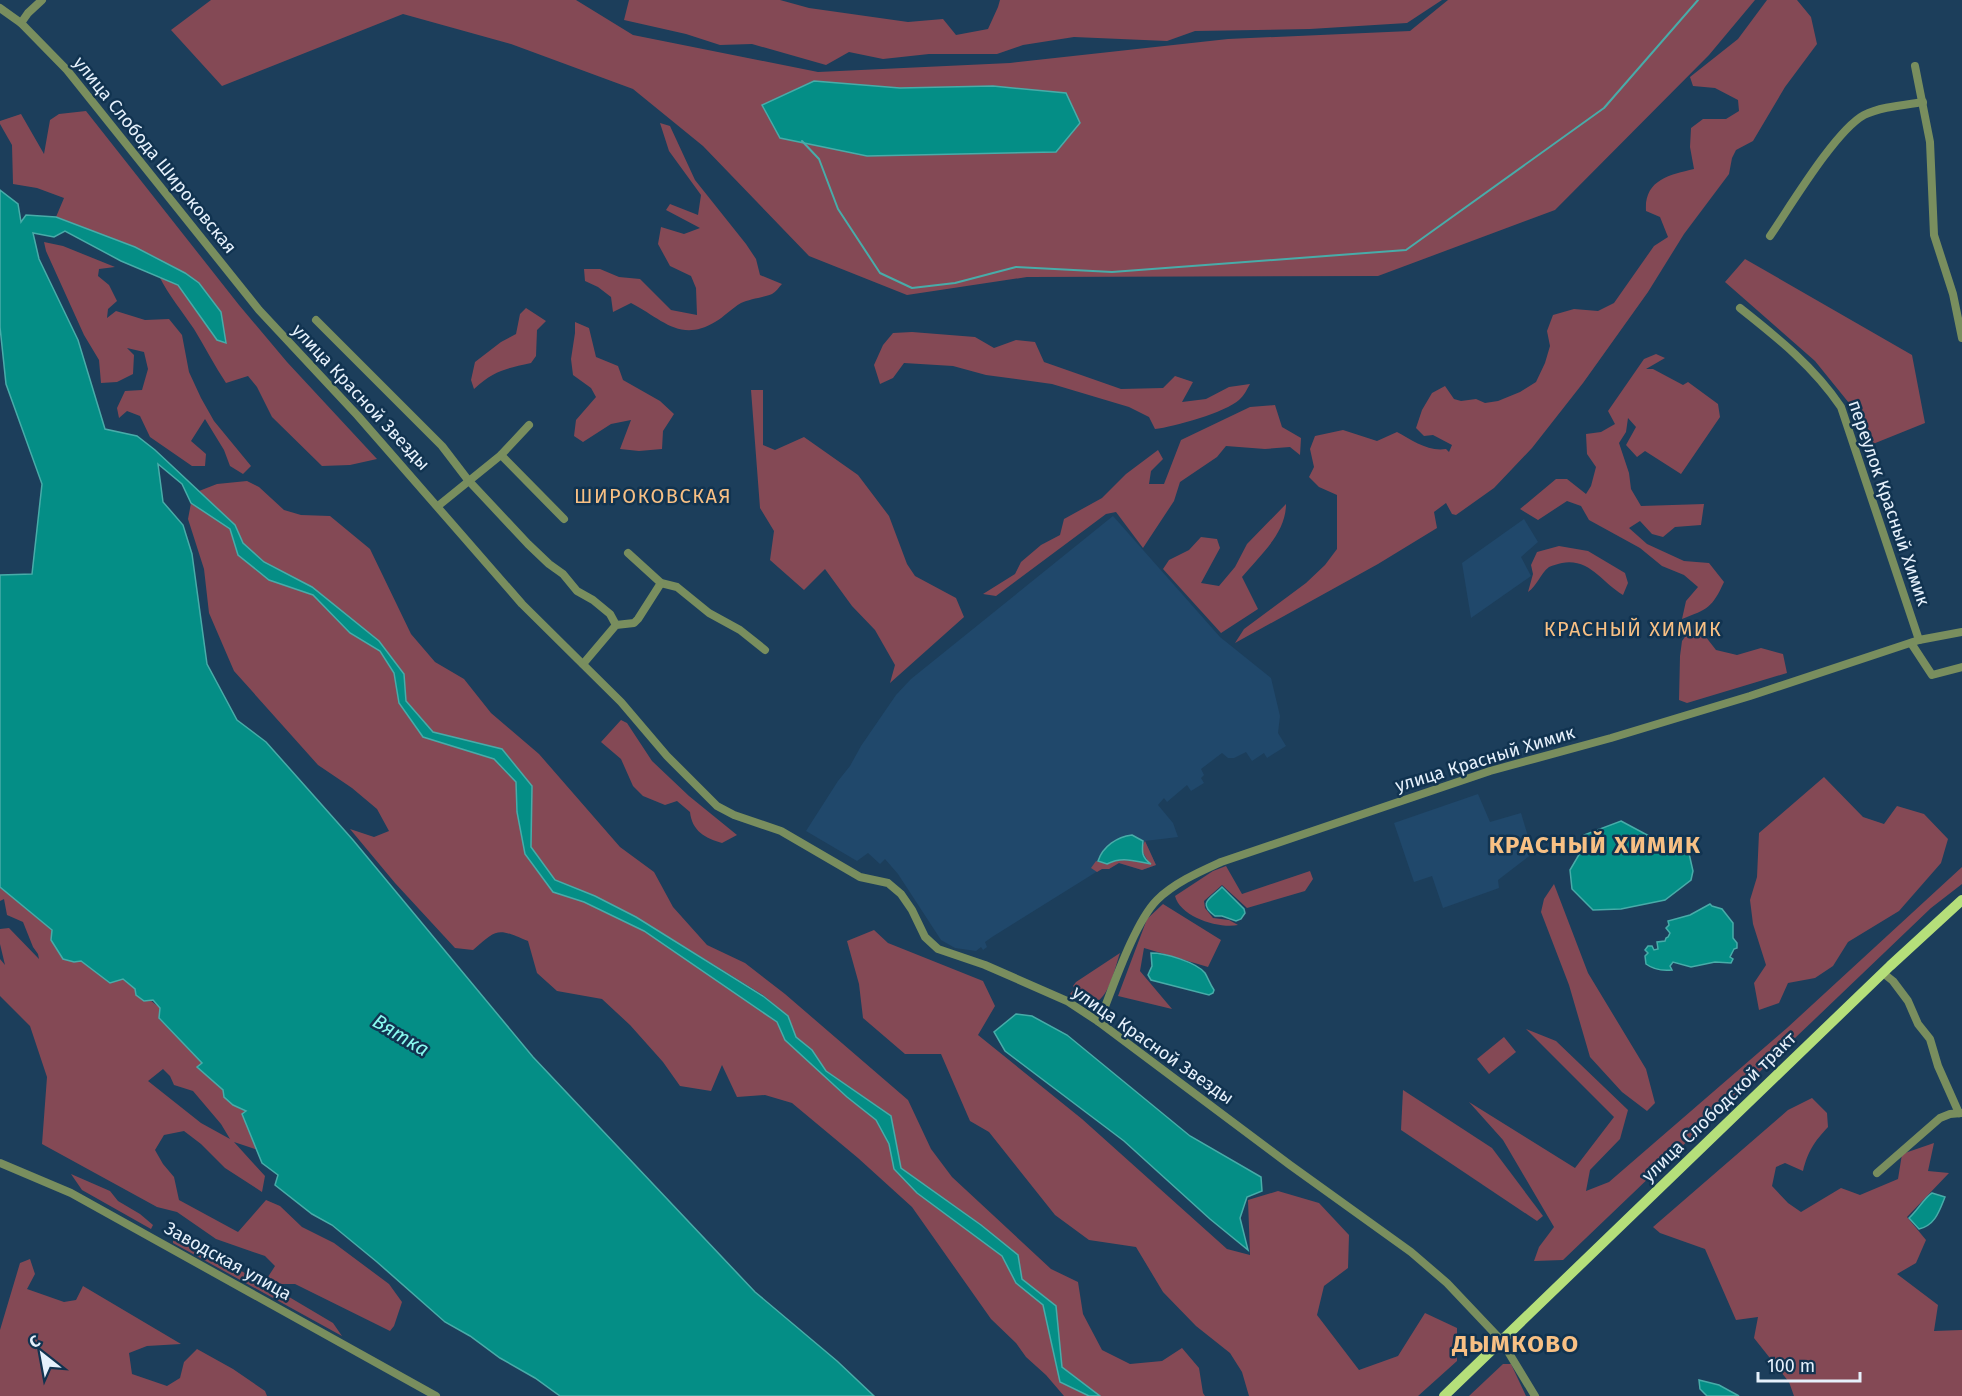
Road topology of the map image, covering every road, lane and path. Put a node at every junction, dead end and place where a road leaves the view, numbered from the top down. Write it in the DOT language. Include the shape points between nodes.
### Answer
graph roads {
  1 [pos="42,0"];
  2 [pos="0,8"];
  3 [pos="21,23"];
  4 [pos="1915,66"];
  5 [pos="1923,102"];
  6 [pos="1770,236"];
  7 [pos="1740,308"];
  8 [pos="259,310"];
  9 [pos="316,320"];
  10 [pos="1962,338"];
  11 [pos="529,424"];
  12 [pos="501,455"];
  13 [pos="468,480"];
  14 [pos="438,506"];
  15 [pos="564,519"];
  16 [pos="628,553"];
  17 [pos="661,583"];
  18 [pos="616,625"];
  19 [pos="1962,632"];
  20 [pos="1915,642"];
  21 [pos="765,650"];
  22 [pos="583,664"];
  23 [pos="1962,667"];
  24 [pos="1962,900"];
  25 [pos="1883,973"];
  26 [pos="1099,1022"];
  27 [pos="1961,1113"];
  28 [pos="0,1163"];
  29 [pos="1877,1173"];
  30 [pos="1502,1340"];
  31 [pos="436,1396"];
  32 [pos="1444,1396"];
  33 [pos="1535,1396"];
  1 -- 3 [label="street"];
  2 -- 3 [label="street, улица Слобода Широковская"];
  3 -- 8 [label="street, улица Слобода Широковская" via="67,70"];
  4 -- 5 [label="street"];
  5 -- 6 [label="street" via="1867,114 1852,124 1824,157"];
  5 -- 10 [label="street" via="1930,142 1934,235"];
  7 -- 20 [label="street, переулок Красный Химик" via="1791,349 1841,407"];
  8 -- 14 [label="street, улица Красной Звезды"];
  9 -- 13 [label="street, улица Красной Звезды" via="442,447"];
  11 -- 12 [label="street"];
  12 -- 13 [label="street"];
  12 -- 15 [label="street"];
  13 -- 14 [label="street"];
  13 -- 18 [label="street, улица Красной Звезды" via="528,544 577,591 610,614"];
  14 -- 22 [label="street, улица Красной Звезды" via="522,604"];
  16 -- 17 [label="street"];
  17 -- 18 [label="street" via="639,619"];
  17 -- 21 [label="street" via="677,587"];
  18 -- 22 [label="street"];
  19 -- 20 [label="street, улица Красный Химик"];
  20 -- 23 [label="street, переулок Красный Химик" via="1929,672 1935,675"];
  20 -- 26 [label="street, улица Красный Химик" via="1643,728 1490,771 1206,868 1164,893 1149,908"];
  22 -- 26 [label="street, улица Красной Звезды" via="717,806 781,831 860,877 888,883 901,894 925,937 938,949 1067,1001"];
  24 -- 25 [label="main road, улица Слободской тракт"];
  25 -- 27 [label="street" via="1908,1001 1930,1039 1938,1066"];
  25 -- 30 [label="main road, улица Слободской тракт"];
  26 -- 30 [label="street, улица Красной Звезды" via="1411,1252"];
  27 -- 29 [label="street" via="1940,1118"];
  28 -- 31 [label="street, Заводская улица" via="71,1193"];
  30 -- 32 [label="main road, улица Слободской тракт"];
  30 -- 33 [label="street, улица Красной Звезды"];
}
